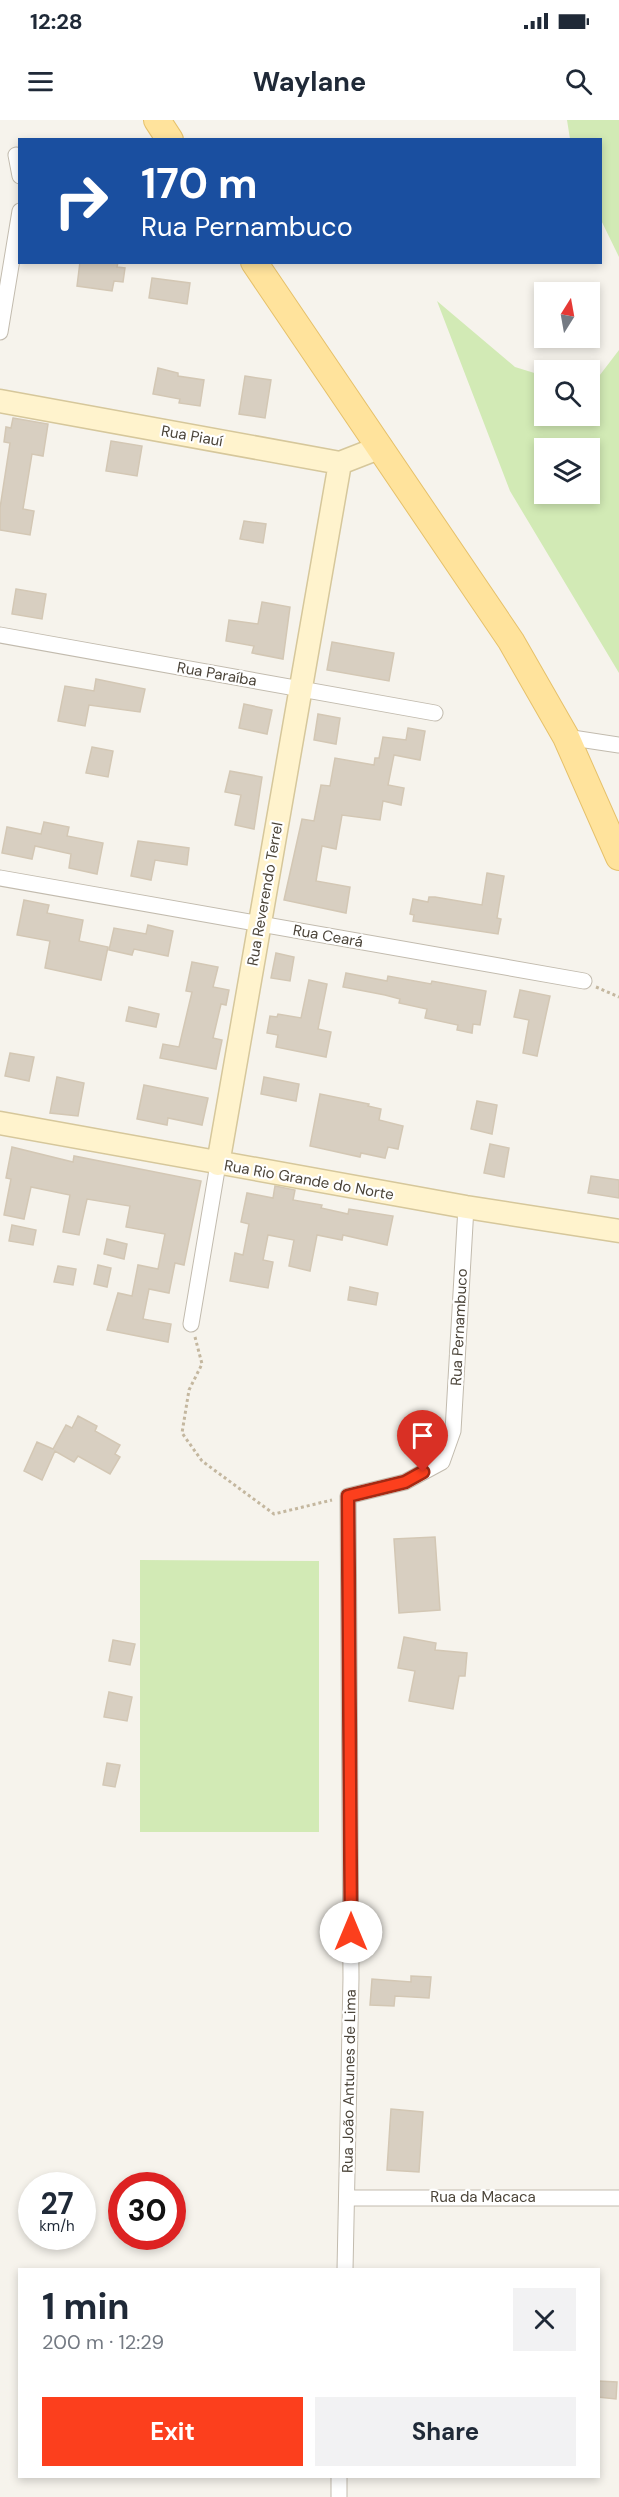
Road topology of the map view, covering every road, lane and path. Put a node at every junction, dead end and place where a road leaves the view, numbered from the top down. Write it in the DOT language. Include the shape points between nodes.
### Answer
graph roads {
  1 [pos="157,120"];
  2 [pos="169,138"];
  3 [pos="0,152"];
  4 [pos="18,155"];
  5 [pos="18,223"];
  6 [pos="255,264"];
  7 [pos="0,332"];
  8 [pos="0,401"];
  9 [pos="381,447"];
  10 [pos="340,463"];
  11 [pos="0,635"];
  12 [pos="300,689"];
  13 [pos="435,713"];
  14 [pos="566,737"];
  15 [pos="619,745"];
  16 [pos="619,857"];
  17 [pos="0,878"];
  18 [pos="260,924"];
  19 [pos="584,981"];
  20 [pos="619,998"];
  21 [pos="0,1123"];
  22 [pos="218,1164"];
  23 [pos="466,1207"];
  24 [pos="619,1231"];
  25 [pos="191,1324"];
  26 [pos="348,1496"];
  27 [pos="347,2198"];
  28 [pos="619,2198"];
  29 [pos="345,2268"];
  30 [pos="339,2478"];
  31 [pos="339,2497"];
  1 -- 2 [label="main road"];
  3 -- 4 [label="street"];
  5 -- 7 [label="street"];
  6 -- 9 [label="main road"];
  8 -- 10 [label="street, Rua Piauí"];
  9 -- 10 [label="street"];
  9 -- 14 [label="main road" via="511,641"];
  10 -- 12 [label="street, Rua Reverendo Terrel"];
  11 -- 12 [label="street, Rua Paraíba"];
  12 -- 13 [label="street, Rua Paraíba"];
  12 -- 18 [label="street, Rua Reverendo Terrel"];
  14 -- 15 [label="street"];
  14 -- 16 [label="main road"];
  17 -- 18 [label="street, Rua Ceará"];
  18 -- 19 [label="street, Rua Ceará"];
  18 -- 22 [label="street, Rua Reverendo Terrel"];
  19 -- 20 [label="path"];
  21 -- 22 [label="street, Rua Rio Grande do Norte"];
  22 -- 23 [label="street, Rua Rio Grande do Norte"];
  22 -- 25 [label="street, Rua Reverendo Terrel"];
  23 -- 24 [label="street, Rua Rio Grande do Norte"];
  23 -- 26 [label="street, Rua Pernambuco" via="453,1431 442,1462 405,1482"];
  25 -- 26 [label="path" via="202,1364 189,1390 182,1433 202,1461 274,1514"];
  26 -- 27 [label="street, Rua João Antunes de Lima" via="351,1978"];
  27 -- 28 [label="street, Rua da Macaca"];
  27 -- 29 [label="street, Rua João Antunes de Lima"];
  30 -- 31 [label="street"];
}
